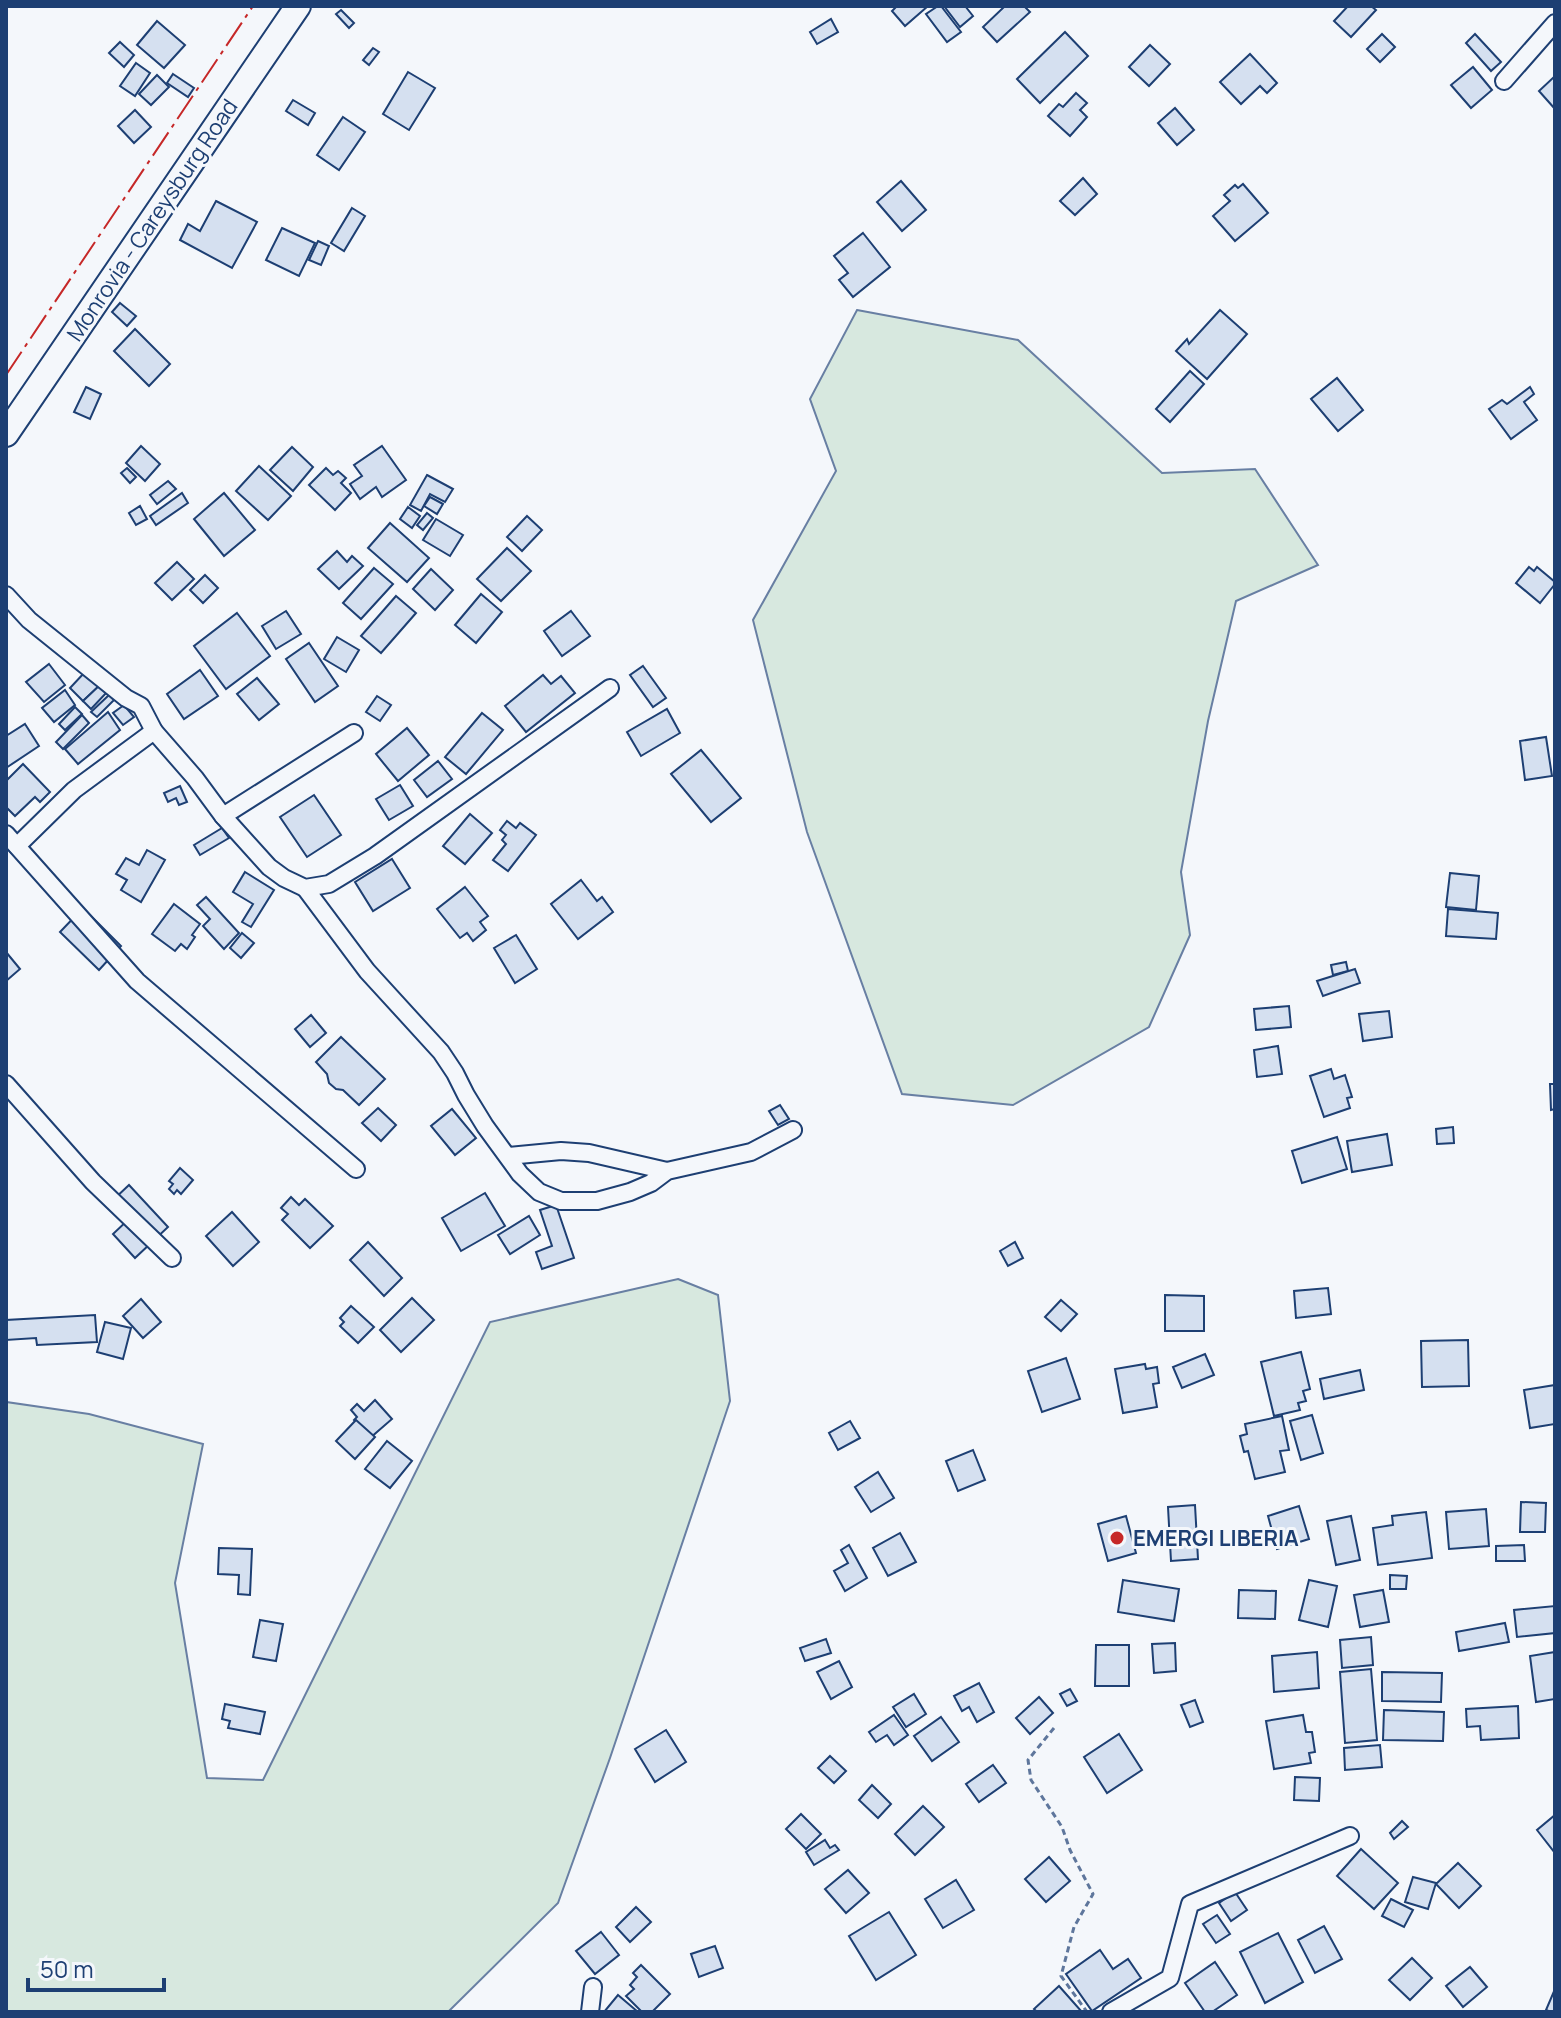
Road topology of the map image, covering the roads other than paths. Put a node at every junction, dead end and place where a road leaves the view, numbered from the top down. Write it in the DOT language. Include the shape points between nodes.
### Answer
graph roads {
  1 [pos="298,6"];
  2 [pos="1555,23"];
  3 [pos="1504,81"];
  4 [pos="6,434"];
  5 [pos="6,595"];
  6 [pos="610,688"];
  7 [pos="154,731"];
  8 [pos="354,733"];
  9 [pos="223,816"];
  10 [pos="12,840"];
  11 [pos="305,888"];
  12 [pos="6,1084"];
  13 [pos="793,1130"];
  14 [pos="508,1156"];
  15 [pos="356,1169"];
  16 [pos="667,1171"];
  17 [pos="172,1258"];
  18 [pos="1350,1836"];
  19 [pos="593,1987"];
  20 [pos="590,2012"];
  21 [pos="1111,2012"];
  1 -- 4 [label="main road, Monrovia - Careysburg Road"];
  2 -- 3 [label="street"];
  5 -- 7 [label="street" via="29,620 141,706"];
  6 -- 11 [label="street" via="375,856 329,884"];
  7 -- 9 [label="street"];
  7 -- 10 [label="street"];
  8 -- 9 [label="street"];
  9 -- 11 [label="street" via="269,867"];
  10 -- 15 [label="street" via="137,981"];
  11 -- 14 [label="street" via="367,971 441,1052"];
  12 -- 17 [label="street" via="93,1182"];
  13 -- 16 [label="street" via="751,1152"];
  14 -- 16 [label="street" via="589,1153"];
  14 -- 16 [label="street" via="539,1192 561,1201 597,1201 630,1192"];
  18 -- 21 [label="street" via="1190,1904 1170,1978"];
  19 -- 20 [label="street"];
}
